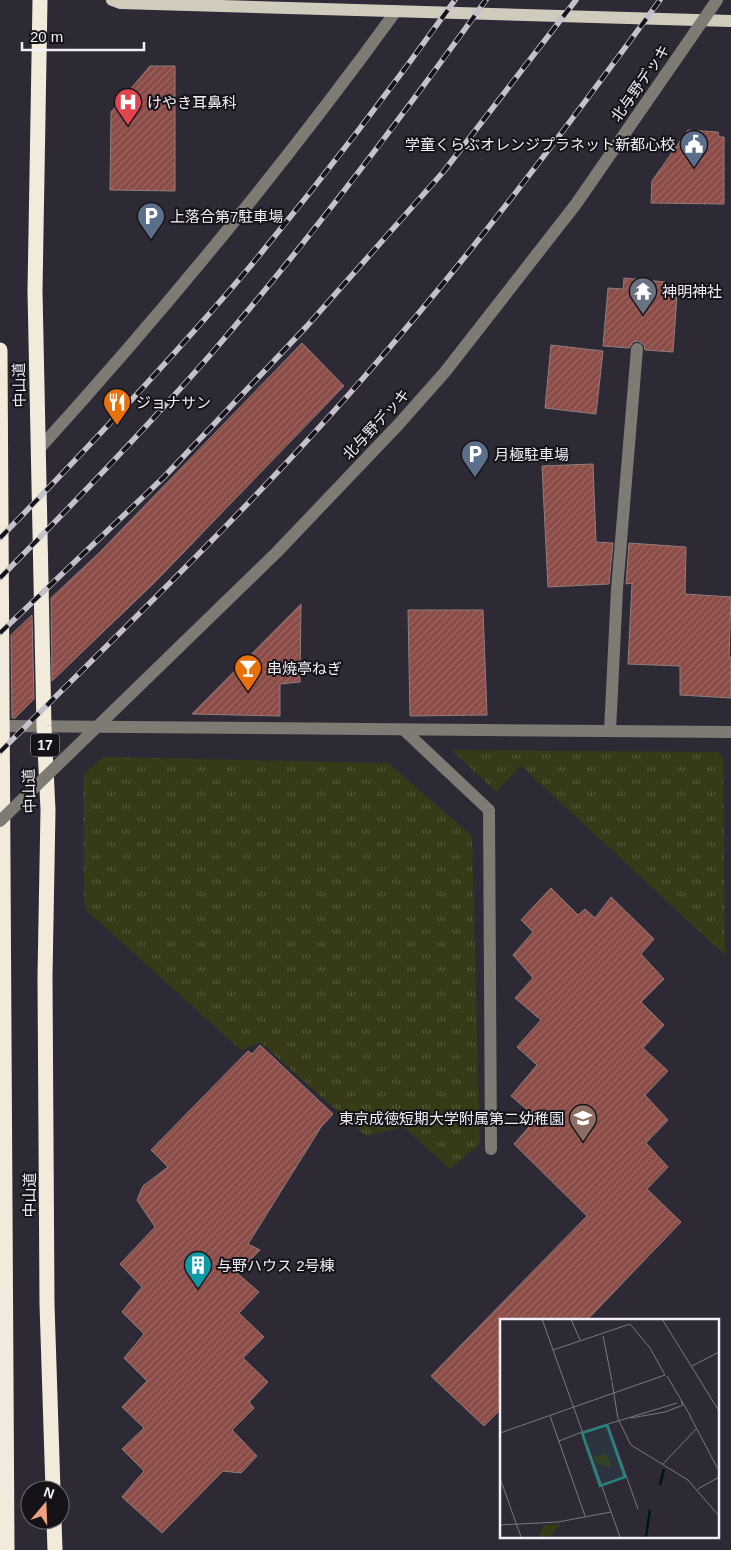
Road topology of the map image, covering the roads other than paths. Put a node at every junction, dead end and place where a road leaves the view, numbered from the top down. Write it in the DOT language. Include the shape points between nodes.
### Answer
graph roads {
  1 [pos="40,0"];
  2 [pos="112,0"];
  3 [pos="717,0"];
  4 [pos="396,11"];
  5 [pos="731,21"];
  6 [pos="637,349"];
  7 [pos="0,350"];
  8 [pos="38,450"];
  9 [pos="2,726"];
  10 [pos="44,726"];
  11 [pos="404,730"];
  12 [pos="610,731"];
  13 [pos="731,732"];
  14 [pos="0,821"];
  15 [pos="491,1149"];
  16 [pos="53,1480"];
  17 [pos="54,1530"];
  18 [pos="7,1550"];
  19 [pos="55,1550"];
  1 -- 8 [label="highway, 中山道 / 17" via="35,291"];
  2 -- 4 [label="main road" via="120,3"];
  3 -- 14 [label="street, 北与野デッキ, bridge" via="576,204 445,372 277,552"];
  4 -- 5 [label="main road"];
  4 -- 8 [label="street" via="290,154 109,371"];
  6 -- 12 [label="street" via="617,589"];
  7 -- 9 [label="highway, 中山道"];
  8 -- 10 [label="highway, 中山道 / 17"];
  9 -- 10 [label="street"];
  9 -- 18 [label="highway, 中山道"];
  10 -- 11 [label="street"];
  10 -- 16 [label="highway, 中山道 / 17" via="48,810 45,976 47,1294"];
  11 -- 12 [label="street"];
  11 -- 15 [label="street" via="489,810"];
  12 -- 13 [label="street"];
  17 -- 19 [label="highway"];
}
